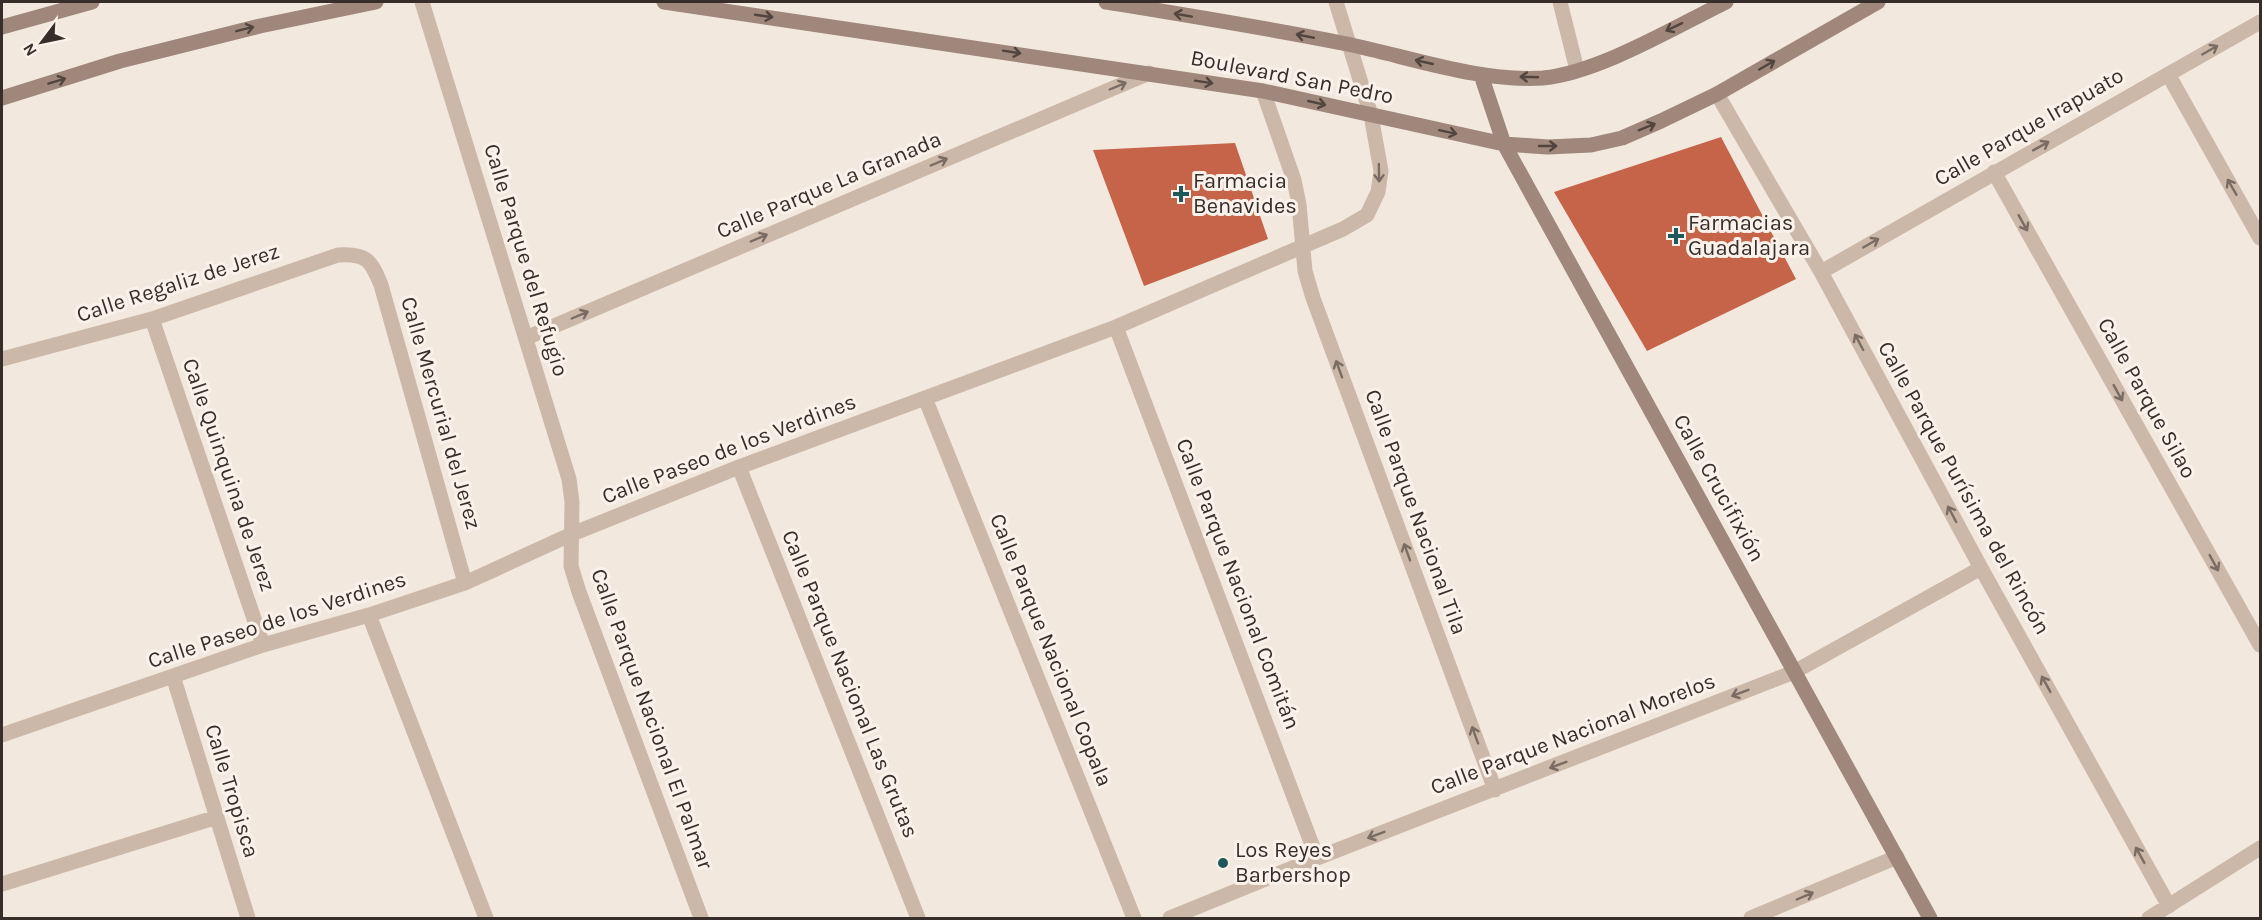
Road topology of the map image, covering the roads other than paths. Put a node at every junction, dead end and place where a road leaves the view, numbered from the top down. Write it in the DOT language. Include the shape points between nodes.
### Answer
graph roads {
  1 [pos="92,2"];
  2 [pos="376,2"];
  3 [pos="422,2"];
  4 [pos="664,2"];
  5 [pos="1106,2"];
  6 [pos="1336,2"];
  7 [pos="1560,2"];
  8 [pos="1726,2"];
  9 [pos="1878,2"];
  10 [pos="2260,21"];
  11 [pos="2,27"];
  12 [pos="1349,45"];
  13 [pos="1577,70"];
  14 [pos="1149,73"];
  15 [pos="2168,74"];
  16 [pos="1481,75"];
  17 [pos="1263,91"];
  18 [pos="1717,94"];
  19 [pos="2,98"];
  20 [pos="1371,115"];
  21 [pos="1504,144"];
  22 [pos="1994,172"];
  23 [pos="2260,238"];
  24 [pos="1301,248"];
  25 [pos="367,259"];
  26 [pos="1821,272"];
  27 [pos="152,319"];
  28 [pos="1116,327"];
  29 [pos="526,338"];
  30 [pos="2,359"];
  31 [pos="925,398"];
  32 [pos="739,467"];
  33 [pos="572,534"];
  34 [pos="1981,568"];
  35 [pos="465,583"];
  36 [pos="369,615"];
  37 [pos="263,645"];
  38 [pos="2260,645"];
  39 [pos="1794,672"];
  40 [pos="173,676"];
  41 [pos="2,735"];
  42 [pos="1495,789"];
  43 [pos="217,818"];
  44 [pos="2260,848"];
  45 [pos="1897,857"];
  46 [pos="1317,858"];
  47 [pos="2,884"];
  48 [pos="2169,906"];
  49 [pos="248,918"];
  50 [pos="486,918"];
  51 [pos="701,918"];
  52 [pos="918,918"];
  53 [pos="1134,918"];
  54 [pos="1170,918"];
  55 [pos="1751,918"];
  56 [pos="1930,918"];
  57 [pos="2149,918"];
  1 -- 11 [label="street"];
  19 -- 2 [label="street, one-way" via="120,61"];
  3 -- 29 [label="street, Calle Parque del Refugio"];
  4 -- 14 [label="street, Boulevard San Pedro, one-way"];
  12 -- 5 [label="street, Boulevard San Pedro, one-way"];
  6 -- 12 [label="street"];
  7 -- 13 [label="street"];
  8 -- 13 [label="street, Boulevard San Pedro, one-way" via="1611,58"];
  18 -- 9 [label="street, Boulevard San Pedro, one-way"];
  15 -- 10 [label="street, Calle Parque Irapuato, one-way"];
  16 -- 12 [label="street, Boulevard San Pedro, one-way"];
  12 -- 20 [label="street"];
  13 -- 16 [label="street, Boulevard San Pedro, one-way" via="1543,78"];
  14 -- 17 [label="street, Boulevard San Pedro, one-way"];
  29 -- 14 [label="street, Calle Parque La Granada, one-way"];
  22 -- 15 [label="street, Calle Parque Irapuato, one-way"];
  23 -- 15 [label="street, one-way"];
  16 -- 21 [label="street, Calle Crucifixión"];
  17 -- 20 [label="street, Boulevard San Pedro, one-way"];
  17 -- 24 [label="street, Calle Parque Nacional Tila" via="1294,180"];
  21 -- 18 [label="street, Boulevard San Pedro, one-way" via="1548,147 1622,138"];
  18 -- 26 [label="street, Calle Parque Purísima del Rincón"];
  20 -- 21 [label="street, Boulevard San Pedro, one-way"];
  20 -- 24 [label="street, Calle Paseo de los Verdines, one-way" via="1381,171 1374,200 1366,215"];
  21 -- 39 [label="street, Calle Crucifixión"];
  26 -- 22 [label="street, Calle Parque Irapuato, one-way"];
  22 -- 38 [label="street, Calle Parque Silao, one-way"];
  24 -- 28 [label="street, Calle Paseo de los Verdines"];
  42 -- 24 [label="street, Calle Parque Nacional Tila, one-way" via="1313,298"];
  25 -- 27 [label="street, Calle Regaliz de Jerez" via="355,253 338,255"];
  25 -- 35 [label="street, Calle Mercurial del Jerez" via="381,285"];
  34 -- 26 [label="street, Calle Parque Purísima del Rincón, one-way"];
  27 -- 30 [label="street, Calle Regaliz de Jerez"];
  27 -- 37 [label="street, Calle Quinquina de Jerez"];
  28 -- 31 [label="street, Calle Paseo de los Verdines"];
  28 -- 46 [label="street, Calle Parque Nacional Comitán"];
  29 -- 33 [label="street, Calle Parque del Refugio" via="569,479"];
  31 -- 32 [label="street, Calle Paseo de los Verdines"];
  31 -- 53 [label="street, Calle Parque Nacional Copala"];
  32 -- 33 [label="street, Calle Paseo de los Verdines"];
  32 -- 52 [label="street, Calle Parque Nacional Las Grutas"];
  33 -- 35 [label="street, Calle Paseo de los Verdines"];
  33 -- 51 [label="street, Calle Parque Nacional El Palmar" via="572,566 579,592"];
  34 -- 39 [label="street, Calle Parque Nacional Morelos"];
  48 -- 34 [label="street, Calle Parque Purísima del Rincón, one-way"];
  35 -- 36 [label="street, Calle Paseo de los Verdines"];
  36 -- 37 [label="street, Calle Paseo de los Verdines"];
  36 -- 50 [label="street"];
  37 -- 40 [label="street, Calle Paseo de los Verdines"];
  39 -- 42 [label="street, Calle Parque Nacional Morelos, one-way"];
  39 -- 45 [label="street, Calle Crucifixión"];
  40 -- 41 [label="street, Calle Paseo de los Verdines"];
  40 -- 43 [label="street, Calle Tropisca"];
  42 -- 46 [label="street, Calle Parque Nacional Morelos, one-way"];
  43 -- 47 [label="street"];
  43 -- 49 [label="street, Calle Tropisca"];
  44 -- 48 [label="street"];
  55 -- 45 [label="street, one-way"];
  45 -- 56 [label="street, Calle Crucifixión"];
  46 -- 54 [label="street, Calle Parque Nacional Morelos"];
  48 -- 57 [label="street"];
}
